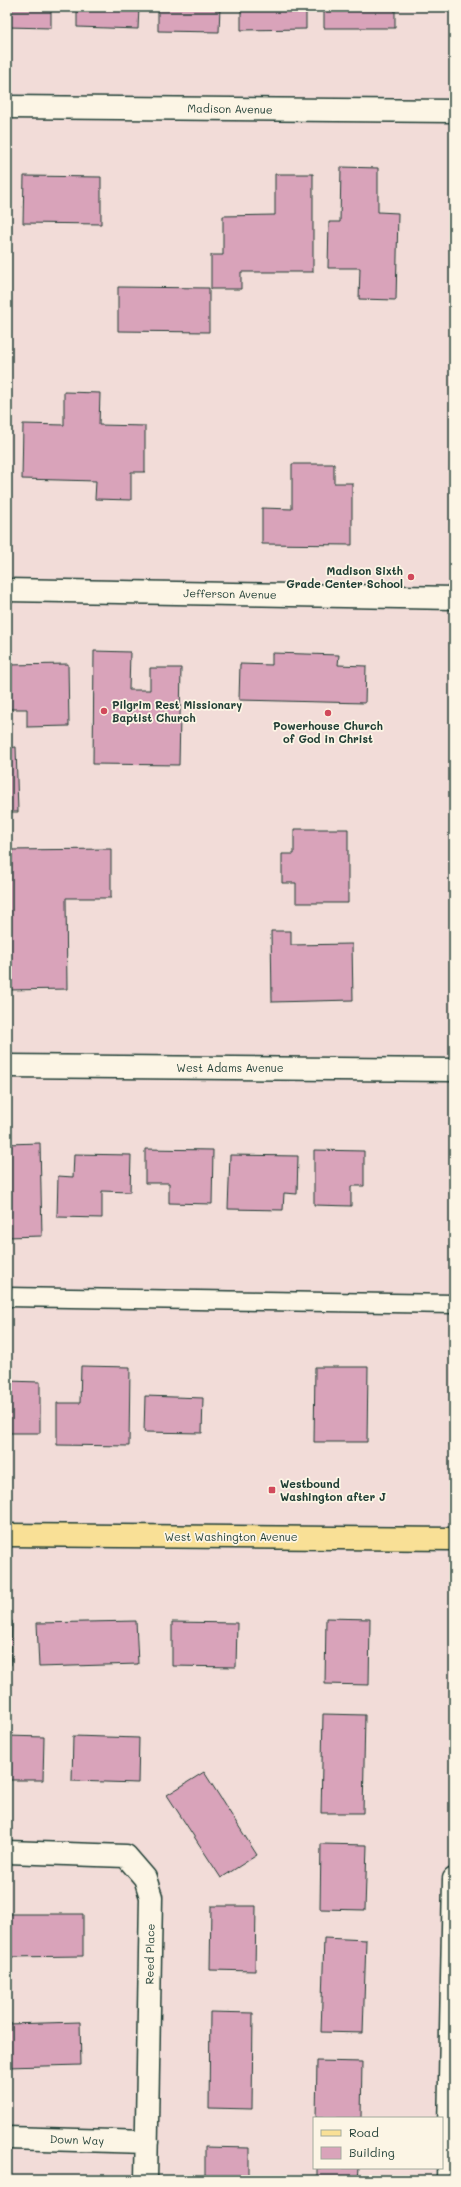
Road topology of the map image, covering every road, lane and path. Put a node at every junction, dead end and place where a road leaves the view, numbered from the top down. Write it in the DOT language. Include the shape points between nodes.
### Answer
graph roads {
  1 [pos="7,107"];
  2 [pos="454,111"];
  3 [pos="7,590"];
  4 [pos="454,598"];
  5 [pos="7,1066"];
  6 [pos="454,1070"];
  7 [pos="7,1297"];
  8 [pos="454,1304"];
  9 [pos="7,1535"];
  10 [pos="454,1538"];
  11 [pos="7,1852"];
  12 [pos="454,1879"];
  13 [pos="7,2138"];
  14 [pos="147,2142"];
  15 [pos="146,2180"];
  16 [pos="448,2180"];
  1 -- 2 [label="street, Madison Avenue"];
  3 -- 4 [label="street, Jefferson Avenue"];
  5 -- 6 [label="street, West Adams Avenue"];
  7 -- 8 [label="lane"];
  9 -- 10 [label="main road, West Washington Avenue"];
  11 -- 14 [label="street, Reed Place" via="126,1856 145,1878 151,1897"];
  12 -- 16 [label="street"];
  13 -- 14 [label="street, Down Way"];
  14 -- 15 [label="street, Reed Place"];
}
